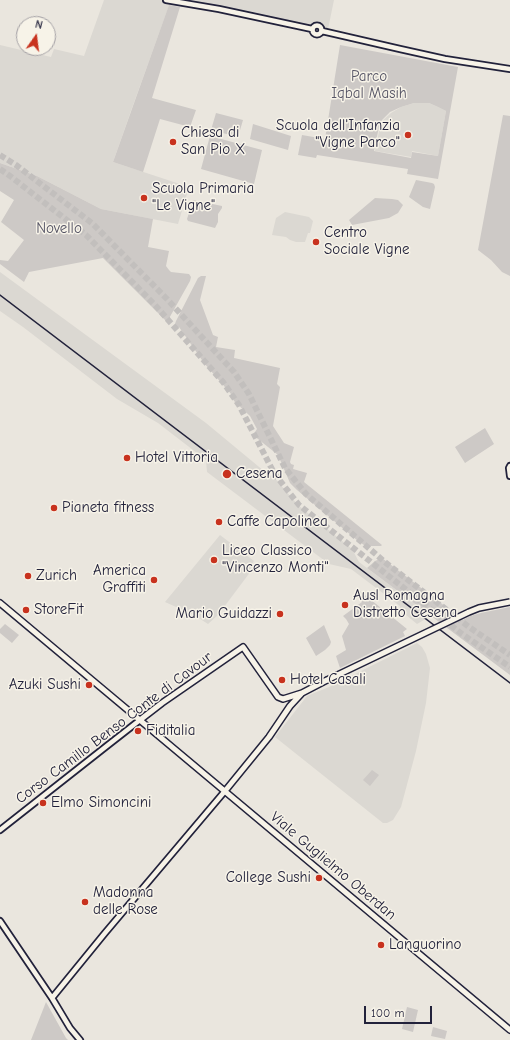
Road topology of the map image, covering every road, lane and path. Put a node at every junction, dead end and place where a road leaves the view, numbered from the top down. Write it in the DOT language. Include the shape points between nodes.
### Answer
graph roads {
  1 [pos="166,0"];
  2 [pos="510,69"];
  3 [pos="510,466"];
  4 [pos="510,476"];
  5 [pos="510,602"];
  6 [pos="0,603"];
  7 [pos="302,693"];
  8 [pos="140,720"];
  9 [pos="225,791"];
  10 [pos="0,830"];
  11 [pos="0,921"];
  12 [pos="52,998"];
  13 [pos="510,1030"];
  14 [pos="80,1040"];
  1 -- 2 [label="street" via="312,29 317,35 322,31 400,50"];
  3 -- 4 [label="street"];
  5 -- 7 [label="main road, bridge" via="469,612"];
  6 -- 8 [label="main road, Viale Guglielmo Oberdan"];
  7 -- 8 [label="main road, Corso Camillo Benso Conte di Cavour" via="283,699 278,697 243,647"];
  7 -- 9 [label="main road"];
  8 -- 9 [label="main road, Viale Guglielmo Oberdan"];
  8 -- 10 [label="street, Corso Camillo Benso Conte di Cavour"];
  9 -- 12 [label="street"];
  9 -- 13 [label="main road, Viale Guglielmo Oberdan"];
  11 -- 12 [label="street"];
  12 -- 14 [label="street"];
}
